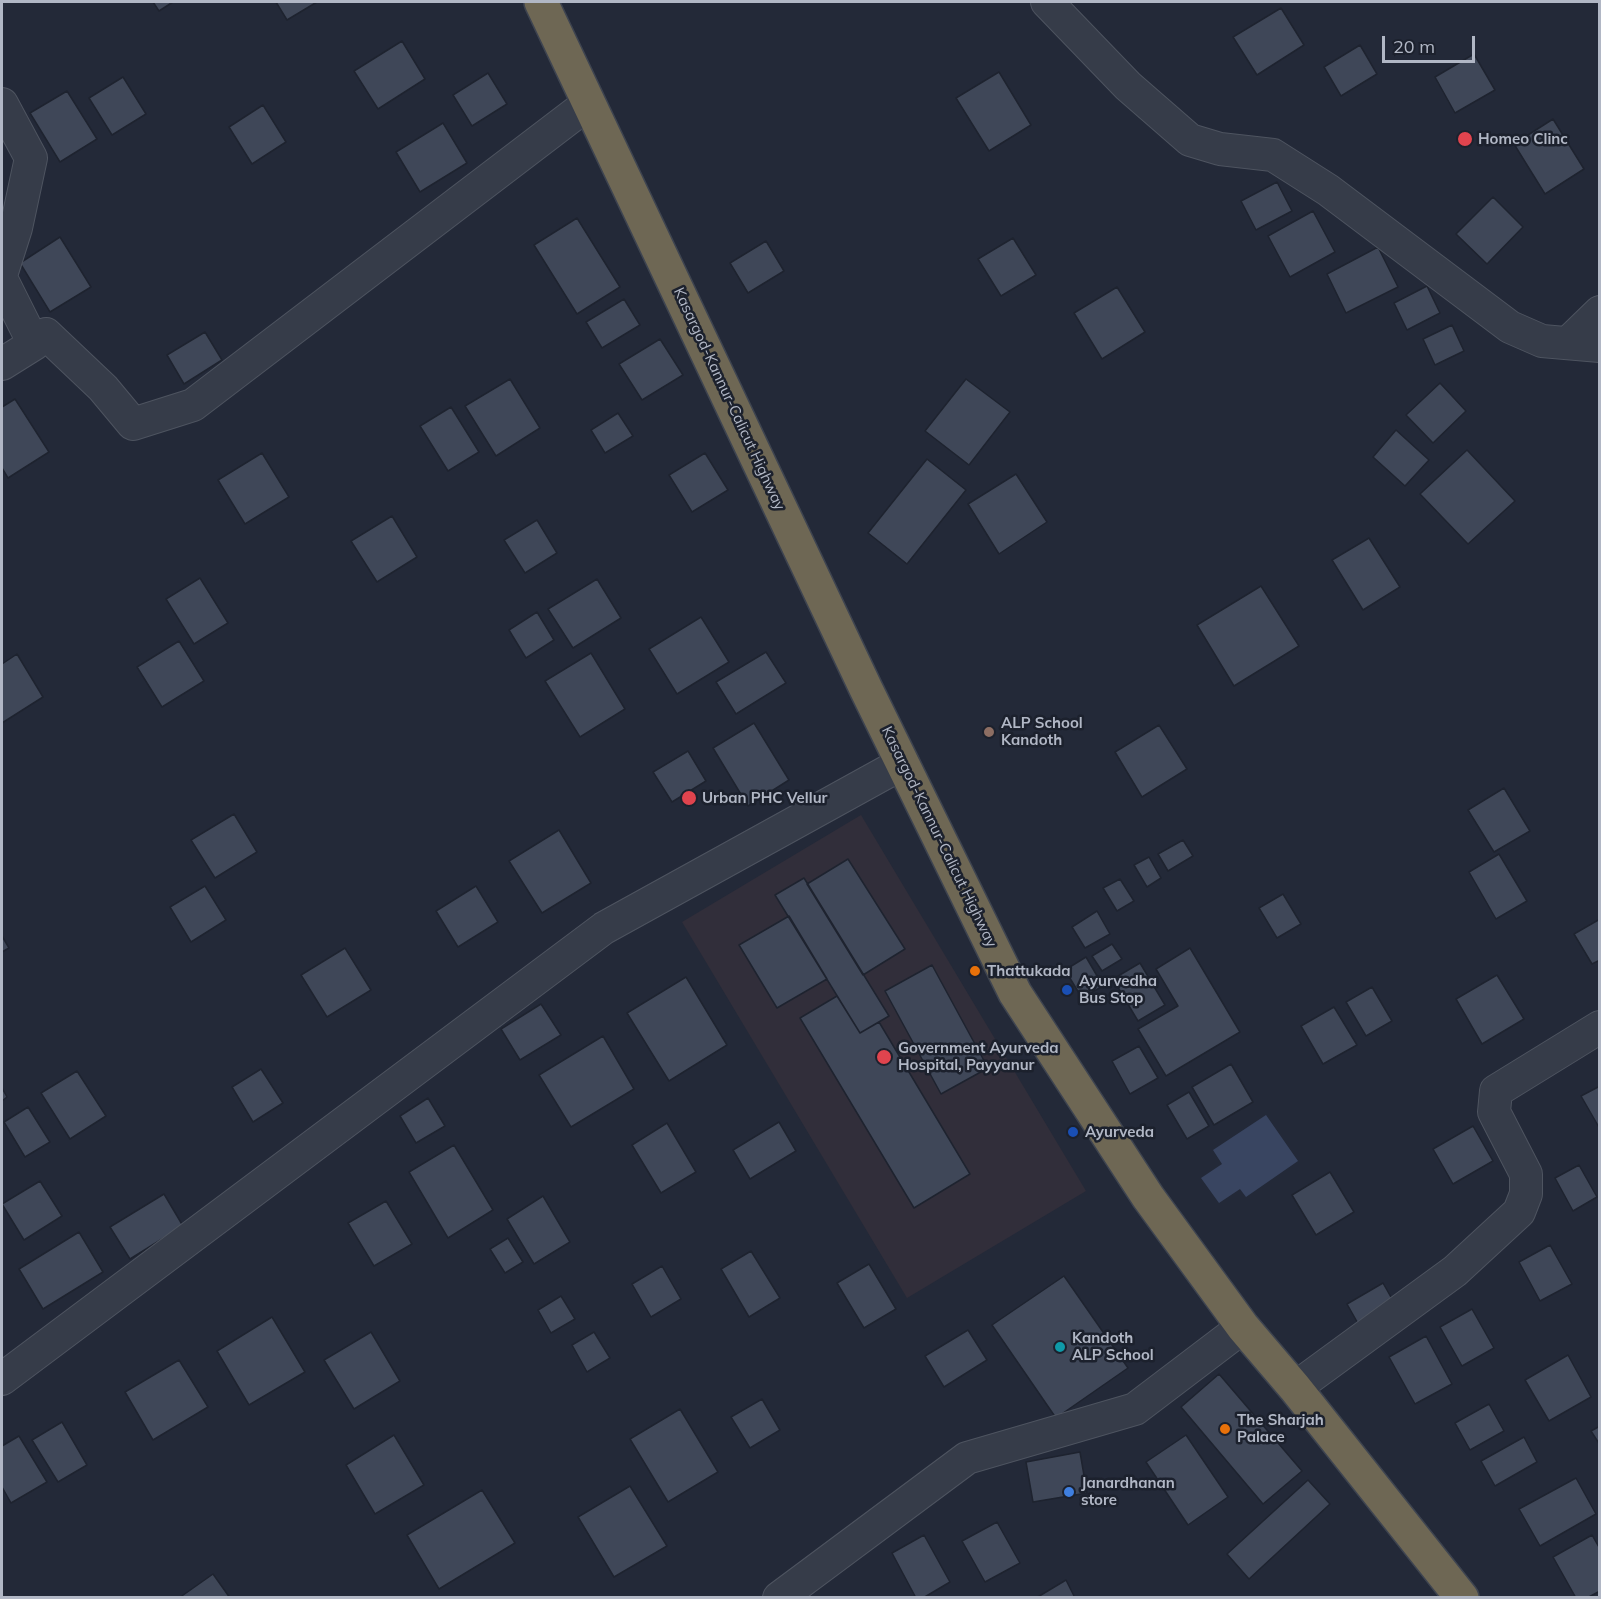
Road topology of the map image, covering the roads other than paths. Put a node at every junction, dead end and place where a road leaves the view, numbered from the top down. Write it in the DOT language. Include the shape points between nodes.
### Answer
graph roads {
  1 [pos="541,2"];
  2 [pos="1047,2"];
  3 [pos="589,103"];
  4 [pos="2,104"];
  5 [pos="2,272"];
  6 [pos="2,280"];
  7 [pos="1599,312"];
  8 [pos="1568,343"];
  9 [pos="34,344"];
  10 [pos="1599,346"];
  11 [pos="2,364"];
  12 [pos="903,763"];
  13 [pos="1599,1027"];
  14 [pos="1243,1327"];
  15 [pos="2,1379"];
  16 [pos="1295,1388"];
  17 [pos="779,1598"];
  18 [pos="1462,1598"];
  1 -- 3 [label="highway, Kasargod-Kannur-Calicut Highway"];
  2 -- 8 [label="street" via="1128,86 1190,140 1273,155 1328,190 1510,327 1542,341"];
  3 -- 9 [label="street" via="193,405 133,424 104,388 46,334"];
  3 -- 12 [label="highway, Kasargod-Kannur-Calicut Highway"];
  4 -- 5 [label="street" via="31,158"];
  6 -- 9 [label="street"];
  7 -- 8 [label="street"];
  8 -- 10 [label="street"];
  9 -- 11 [label="street"];
  12 -- 14 [label="highway, Kasargod-Kannur-Calicut Highway" via="1015,993 1148,1197"];
  12 -- 15 [label="street" via="604,928"];
  13 -- 16 [label="street" via="1496,1092 1494,1112 1526,1174 1526,1194 1519,1212 1455,1271"];
  14 -- 16 [label="highway, Kasargod-Kannur-Calicut Highway"];
  14 -- 17 [label="street" via="1135,1409 967,1458"];
  16 -- 18 [label="highway, Kasargod-Kannur-Calicut Highway"];
}
